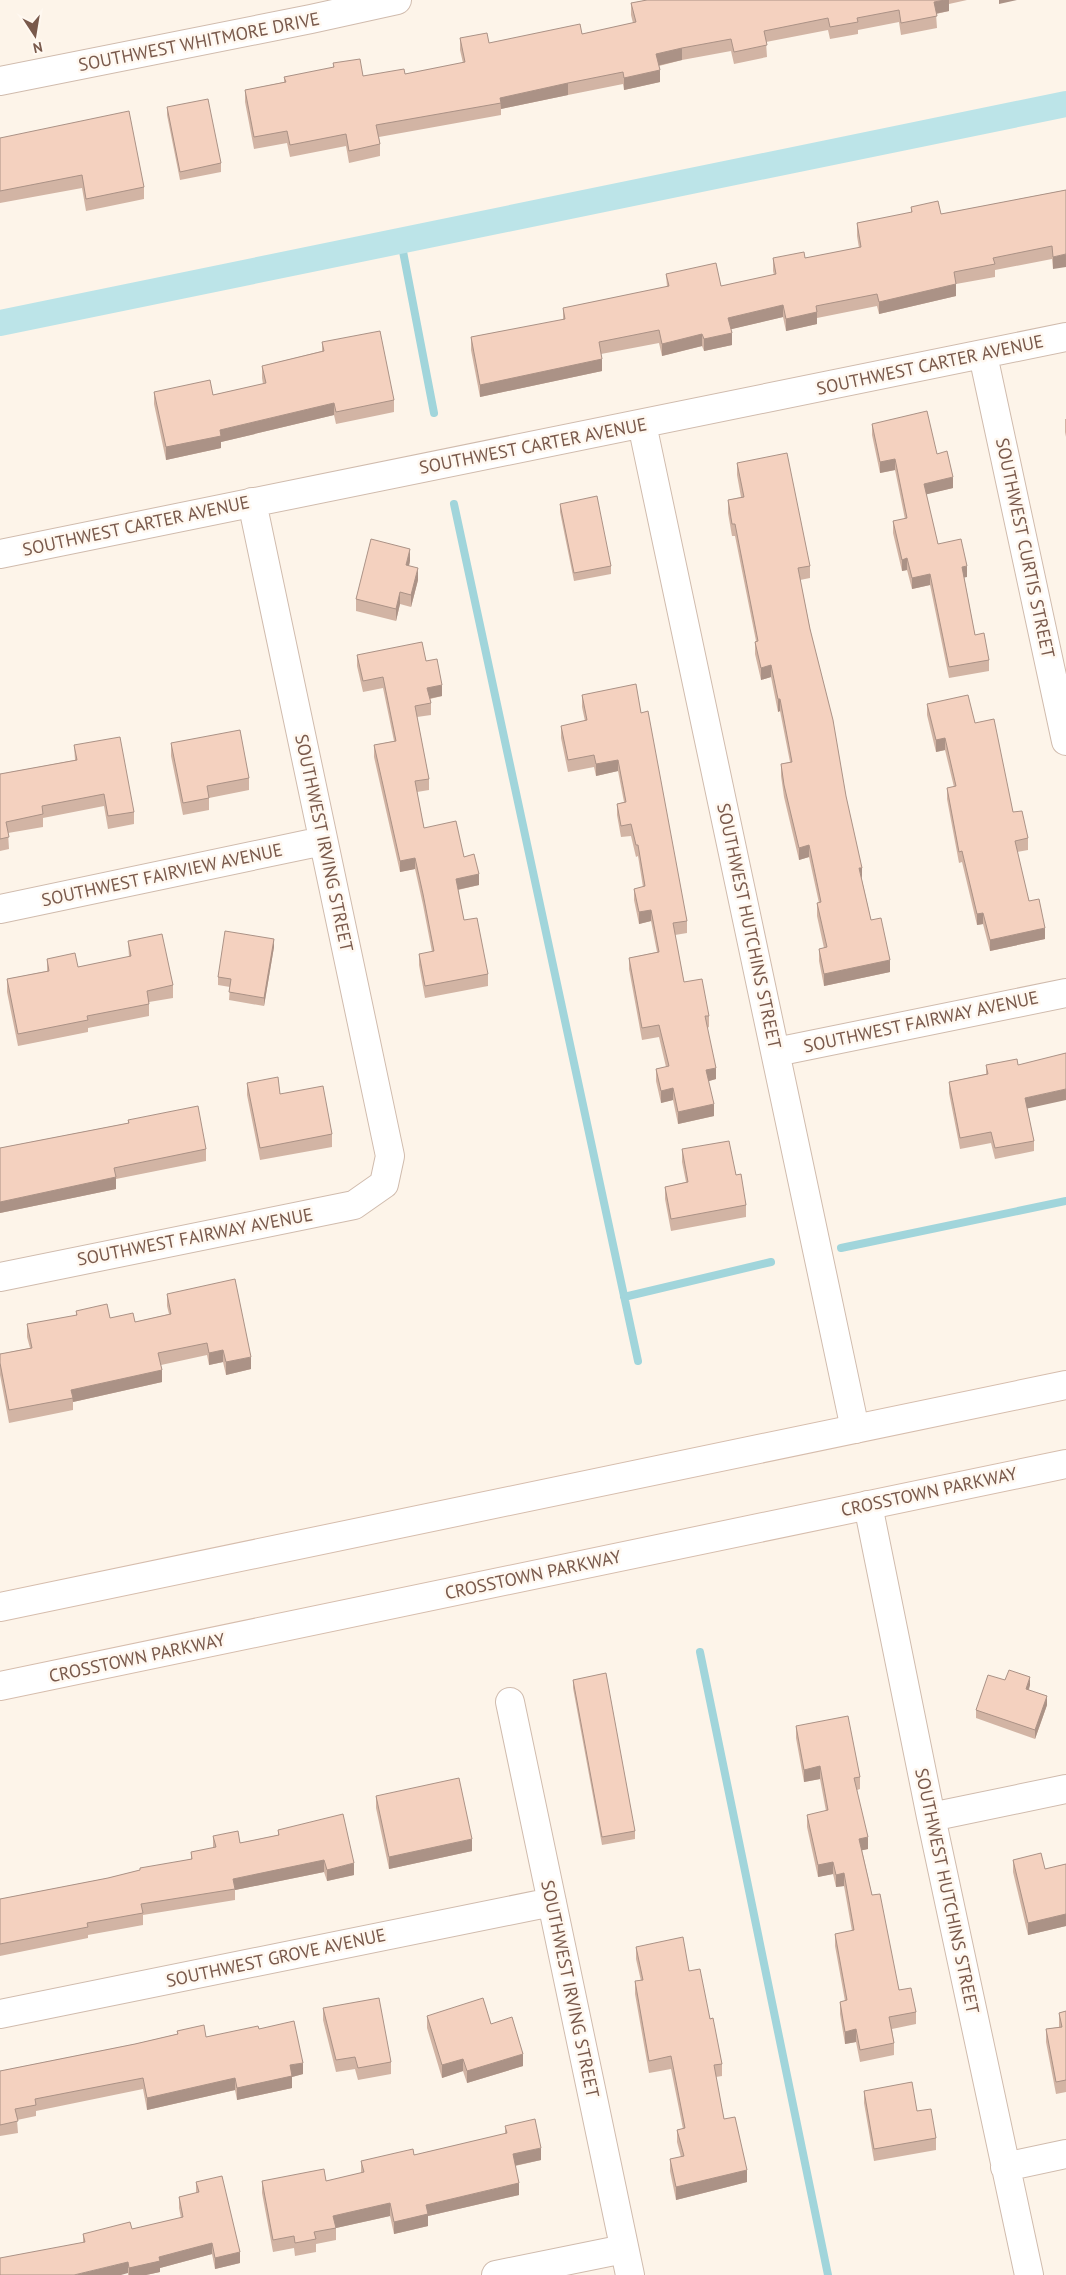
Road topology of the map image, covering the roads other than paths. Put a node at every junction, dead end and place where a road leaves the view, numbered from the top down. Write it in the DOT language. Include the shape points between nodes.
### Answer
graph roads {
  1 [pos="397,0"];
  2 [pos="307,10"];
  3 [pos="0,81"];
  4 [pos="1066,337"];
  5 [pos="984,355"];
  6 [pos="642,424"];
  7 [pos="252,502"];
  8 [pos="0,554"];
  9 [pos="1066,741"];
  10 [pos="323,841"];
  11 [pos="0,909"];
  12 [pos="1066,992"];
  13 [pos="776,1052"];
  14 [pos="384,1184"];
  15 [pos="0,1276"];
  16 [pos="1066,1385"];
  17 [pos="855,1429"];
  18 [pos="1066,1464"];
  19 [pos="868,1505"];
  20 [pos="0,1607"];
  21 [pos="0,1686"];
  22 [pos="510,1702"];
  23 [pos="1066,1789"];
  24 [pos="931,1817"];
  25 [pos="552,1902"];
  26 [pos="0,2014"];
  27 [pos="1066,2154"];
  28 [pos="1005,2167"];
  29 [pos="624,2248"];
  30 [pos="496,2275"];
  31 [pos="630,2275"];
  32 [pos="1029,2275"];
  1 -- 2 [label="street, SOUTHWEST WHITMORE DRIVE"];
  2 -- 3 [label="street, SOUTHWEST WHITMORE DRIVE"];
  4 -- 5 [label="street, SOUTHWEST CARTER AVENUE"];
  5 -- 6 [label="street, SOUTHWEST CARTER AVENUE"];
  5 -- 9 [label="street, SOUTHWEST CURTIS STREET"];
  6 -- 7 [label="street, SOUTHWEST CARTER AVENUE"];
  6 -- 13 [label="street, SOUTHWEST HUTCHINS STREET"];
  7 -- 8 [label="street, SOUTHWEST CARTER AVENUE"];
  7 -- 10 [label="street, SOUTHWEST IRVING STREET"];
  10 -- 11 [label="street, SOUTHWEST FAIRVIEW AVENUE"];
  10 -- 14 [label="street, SOUTHWEST IRVING STREET" via="390,1156"];
  12 -- 13 [label="street, SOUTHWEST FAIRWAY AVENUE"];
  13 -- 17 [label="street, SOUTHWEST HUTCHINS STREET"];
  14 -- 15 [label="street, SOUTHWEST FAIRWAY AVENUE" via="354,1205"];
  16 -- 17 [label="street"];
  17 -- 20 [label="street"];
  18 -- 19 [label="street, CROSSTOWN PARKWAY"];
  19 -- 21 [label="street, CROSSTOWN PARKWAY"];
  19 -- 24 [label="street, SOUTHWEST HUTCHINS STREET"];
  22 -- 25 [label="street, SOUTHWEST IRVING STREET"];
  23 -- 24 [label="street"];
  24 -- 28 [label="street, SOUTHWEST HUTCHINS STREET"];
  25 -- 26 [label="street, SOUTHWEST GROVE AVENUE"];
  25 -- 29 [label="street, SOUTHWEST IRVING STREET"];
  27 -- 28 [label="street"];
  28 -- 32 [label="street, SOUTHWEST HUTCHINS STREET"];
  29 -- 30 [label="street"];
  29 -- 31 [label="street, SOUTHWEST IRVING STREET"];
}
